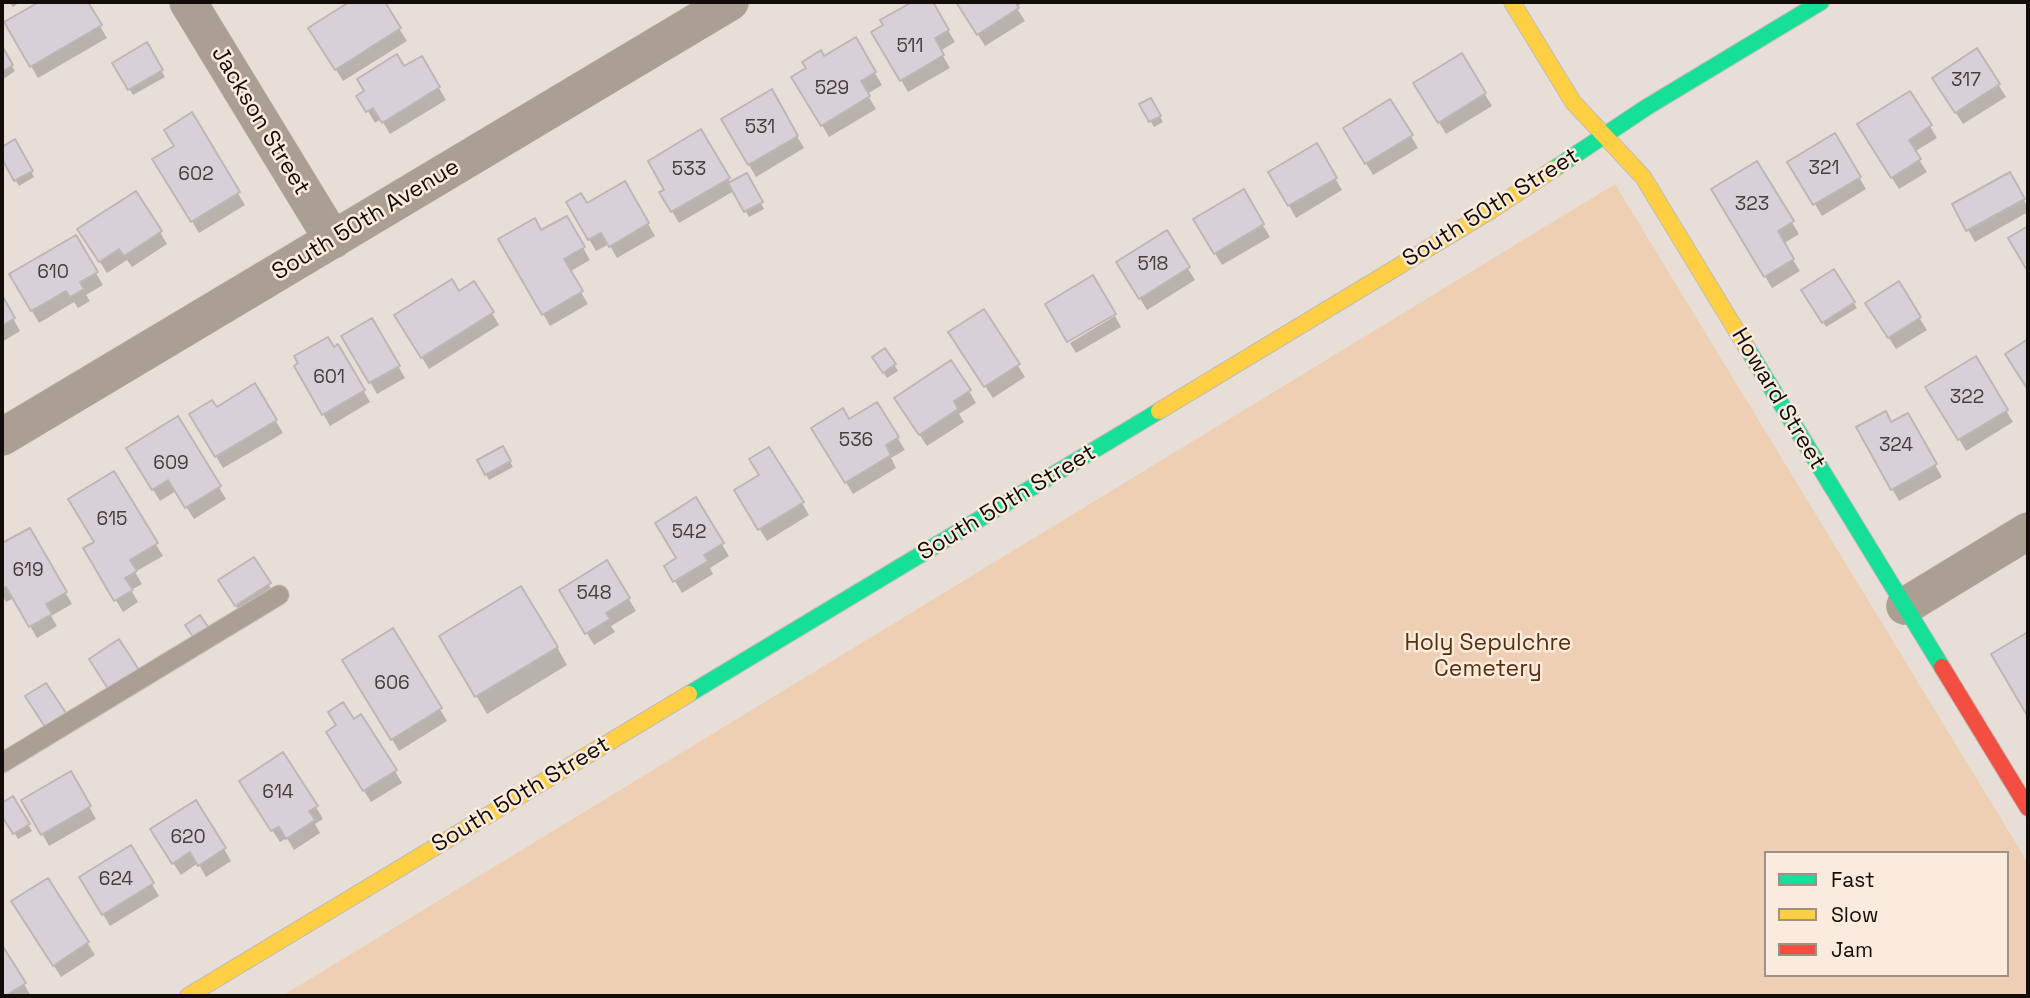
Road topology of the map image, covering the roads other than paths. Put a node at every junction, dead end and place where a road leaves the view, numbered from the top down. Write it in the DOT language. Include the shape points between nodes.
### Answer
graph roads {
  1 [pos="188,2"];
  2 [pos="730,2"];
  3 [pos="1512,2"];
  4 [pos="1821,2"];
  5 [pos="1605,136"];
  6 [pos="332,240"];
  7 [pos="2,437"];
  8 [pos="2028,531"];
  9 [pos="279,595"];
  10 [pos="1905,606"];
  11 [pos="2,763"];
  12 [pos="2028,808"];
  13 [pos="188,996"];
  1 -- 6 [label="street, Jackson Street"];
  2 -- 6 [label="street, South 50th Avenue"];
  3 -- 5 [label="main road, Howard Street" via="1573,102"];
  4 -- 5 [label="main road, South 50th Street"];
  5 -- 10 [label="main road, Howard Street" via="1643,177"];
  5 -- 13 [label="main road, South 50th Street" via="1490,211"];
  6 -- 7 [label="street, South 50th Avenue"];
  8 -- 10 [label="street"];
  9 -- 11 [label="lane"];
  10 -- 12 [label="main road, Howard Street"];
}
